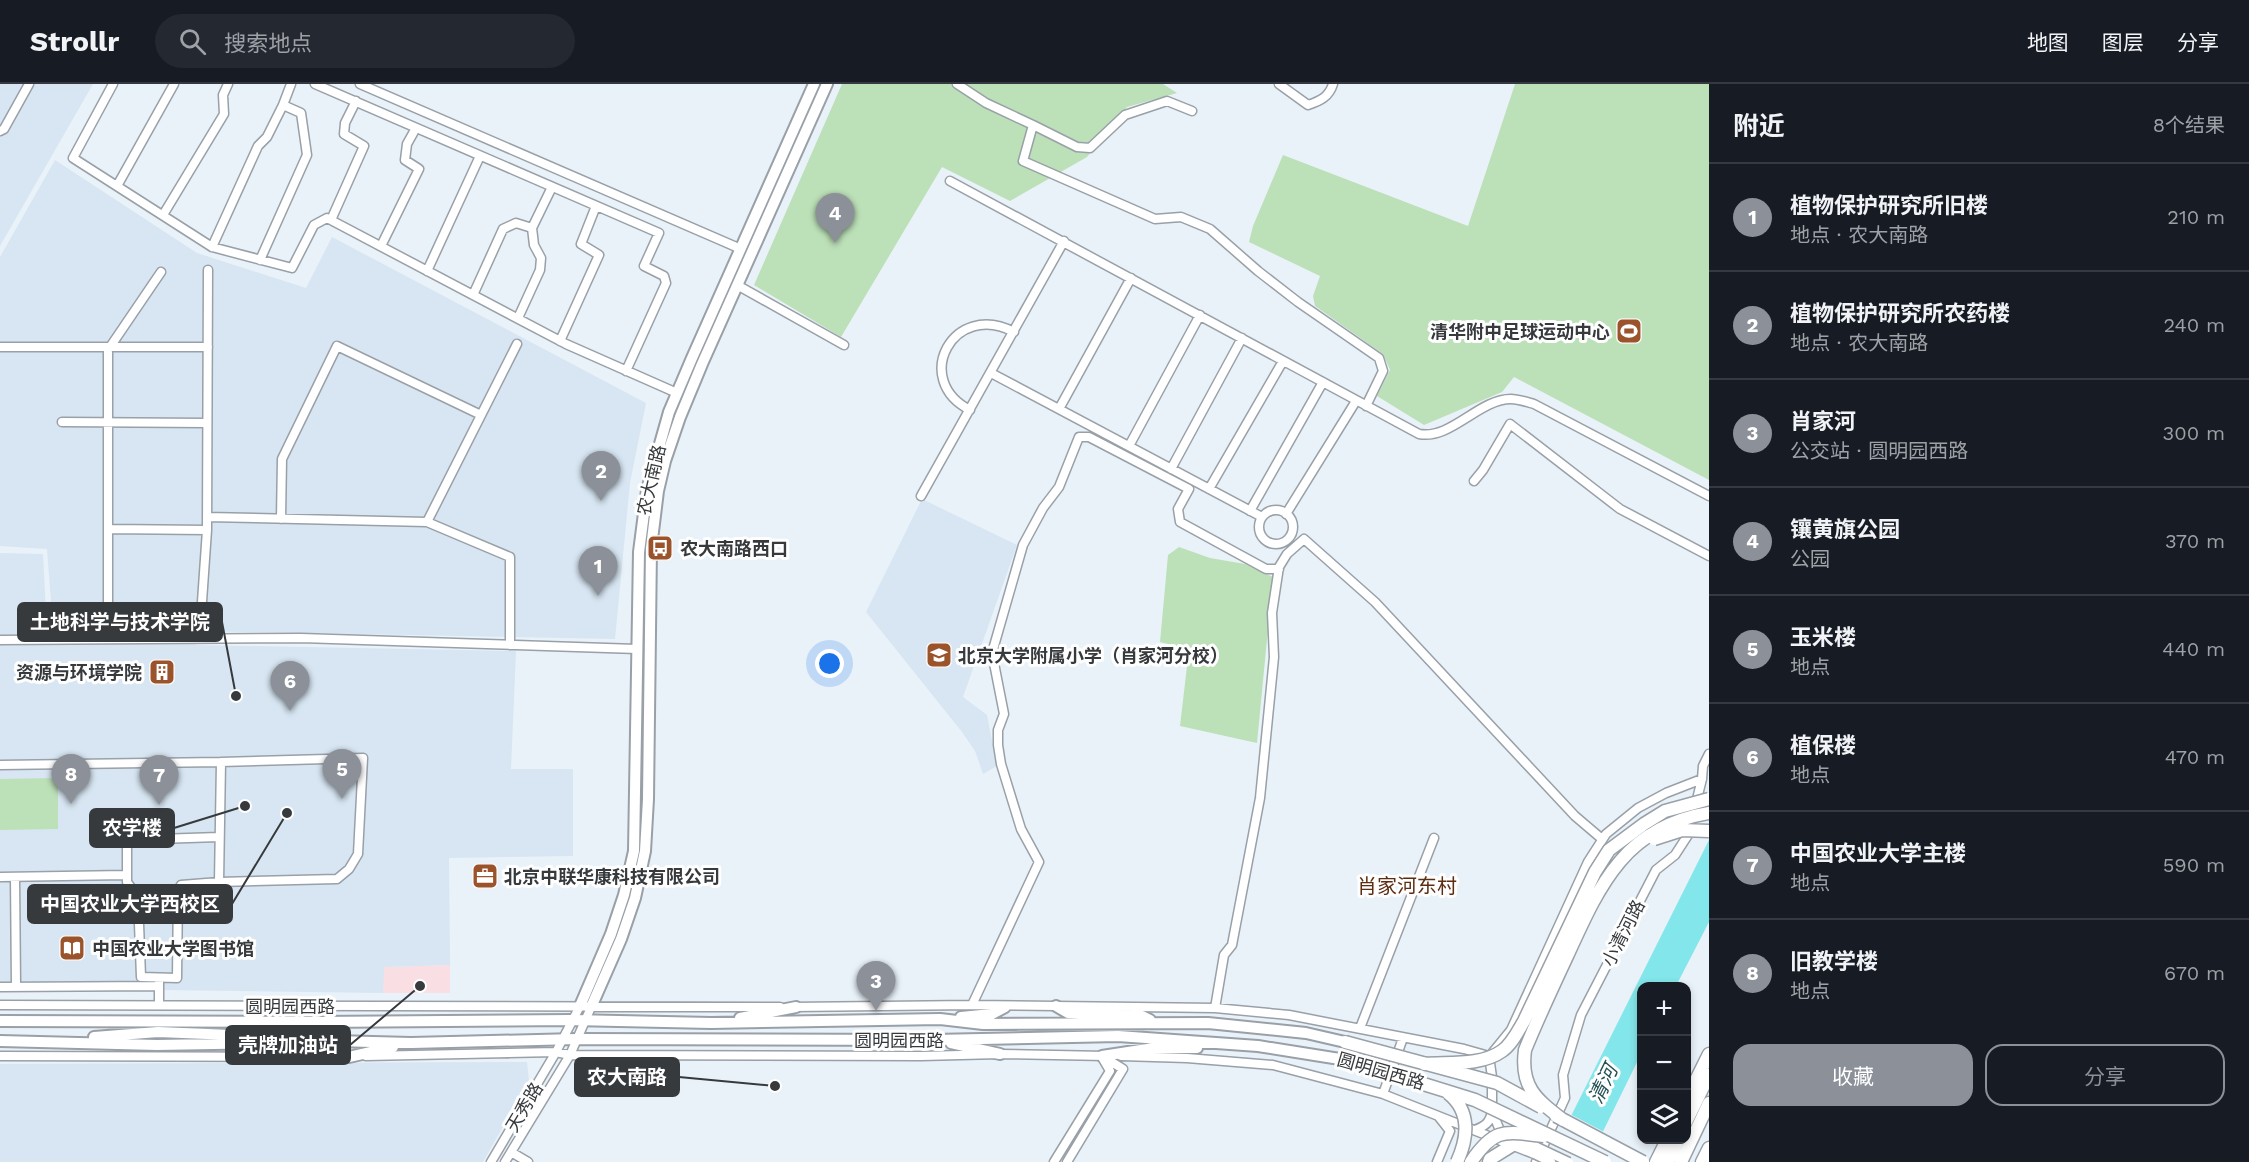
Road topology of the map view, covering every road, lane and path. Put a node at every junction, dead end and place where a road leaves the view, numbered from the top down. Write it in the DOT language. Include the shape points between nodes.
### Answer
graph roads {
  1 [pos="28,84"];
  2 [pos="113,84"];
  3 [pos="174,84"];
  4 [pos="228,84"];
  5 [pos="291,84"];
  6 [pos="315,84"];
  7 [pos="360,84"];
  8 [pos="814,84"];
  9 [pos="827,84"];
  10 [pos="957,84"];
  11 [pos="1279,84"];
  12 [pos="1333,84"];
  13 [pos="356,101"];
  14 [pos="283,105"];
  15 [pos="1192,111"];
  16 [pos="1033,125"];
  17 [pos="417,129"];
  18 [pos="0,131"];
  19 [pos="480,156"];
  20 [pos="950,181"];
  21 [pos="117,186"];
  22 [pos="552,186"];
  23 [pos="596,206"];
  24 [pos="163,216"];
  25 [pos="331,220"];
  26 [pos="532,228"];
  27 [pos="1064,241"];
  28 [pos="381,246"];
  29 [pos="212,247"];
  30 [pos="741,249"];
  31 [pos="260,260"];
  32 [pos="208,270"];
  33 [pos="427,271"];
  34 [pos="161,272"];
  35 [pos="1131,278"];
  36 [pos="737,285"];
  37 [pos="473,295"];
  38 [pos="1200,315"];
  39 [pos="518,318"];
  40 [pos="1014,332"];
  41 [pos="1242,338"];
  42 [pos="560,341"];
  43 [pos="518,344"];
  44 [pos="844,345"];
  45 [pos="0,346"];
  46 [pos="111,346"];
  47 [pos="208,347"];
  48 [pos="1283,361"];
  49 [pos="626,370"];
  50 [pos="991,373"];
  51 [pos="1323,382"];
  52 [pos="677,393"];
  53 [pos="1356,400"];
  54 [pos="1366,406"];
  55 [pos="1059,409"];
  56 [pos="970,410"];
  57 [pos="481,416"];
  58 [pos="62,422"];
  59 [pos="108,423"];
  60 [pos="207,423"];
  61 [pos="1129,446"];
  62 [pos="1171,469"];
  63 [pos="1474,481"];
  64 [pos="1209,489"];
  65 [pos="921,496"];
  66 [pos="1709,496"];
  67 [pos="1250,511"];
  68 [pos="1286,514"];
  69 [pos="207,517"];
  70 [pos="1262,517"];
  71 [pos="281,519"];
  72 [pos="427,522"];
  73 [pos="108,529"];
  74 [pos="207,530"];
  75 [pos="1292,534"];
  76 [pos="1304,539"];
  77 [pos="1709,556"];
  78 [pos="1279,569"];
  79 [pos="108,612"];
  80 [pos="201,616"];
  81 [pos="0,640"];
  82 [pos="510,645"];
  83 [pos="638,649"];
  84 [pos="1709,754"];
  85 [pos="221,762"];
  86 [pos="0,765"];
  87 [pos="1709,769"];
  88 [pos="1702,779"];
  89 [pos="1709,799"];
  90 [pos="1709,813"];
  91 [pos="1709,831"];
  92 [pos="219,837"];
  93 [pos="1434,838"];
  94 [pos="1602,839"];
  95 [pos="1629,851"];
  96 [pos="126,875"];
  97 [pos="0,877"];
  98 [pos="15,877"];
  99 [pos="219,882"];
  100 [pos="159,982"];
  101 [pos="16,986"];
  102 [pos="0,987"];
  103 [pos="0,1005"];
  104 [pos="159,1005"];
  105 [pos="592,1005"];
  106 [pos="972,1005"];
  107 [pos="580,1006"];
  108 [pos="1056,1006"];
  109 [pos="796,1007"];
  110 [pos="1005,1007"];
  111 [pos="1215,1008"];
  112 [pos="940,1019"];
  113 [pos="572,1020"];
  114 [pos="586,1020"];
  115 [pos="0,1021"];
  116 [pos="711,1023"];
  117 [pos="1156,1023"];
  118 [pos="1360,1028"];
  119 [pos="1403,1038"];
  120 [pos="577,1039"];
  121 [pos="563,1040"];
  122 [pos="933,1040"];
  123 [pos="0,1041"];
  124 [pos="1345,1042"];
  125 [pos="411,1043"];
  126 [pos="1258,1046"];
  127 [pos="556,1052"];
  128 [pos="1709,1053"];
  129 [pos="1000,1054"];
  130 [pos="570,1055"];
  131 [pos="0,1056"];
  132 [pos="1102,1056"];
  133 [pos="1489,1056"];
  134 [pos="349,1057"];
  135 [pos="1346,1060"];
  136 [pos="1424,1064"];
  137 [pos="1709,1075"];
  138 [pos="1416,1080"];
  139 [pos="1691,1090"];
  140 [pos="1383,1094"];
  141 [pos="1709,1103"];
  142 [pos="1492,1111"];
  143 [pos="1691,1112"];
  144 [pos="1437,1114"];
  145 [pos="1563,1119"];
  146 [pos="1475,1130"];
  147 [pos="1557,1138"];
  148 [pos="1665,1144"];
  149 [pos="1511,1146"];
  150 [pos="1709,1148"];
  151 [pos="511,1152"];
  152 [pos="1536,1154"];
  153 [pos="491,1162"];
  154 [pos="505,1162"];
  155 [pos="528,1162"];
  156 [pos="1054,1162"];
  157 [pos="1067,1162"];
  158 [pos="1437,1162"];
  159 [pos="1457,1162"];
  160 [pos="1471,1162"];
  161 [pos="1489,1162"];
  162 [pos="1551,1162"];
  163 [pos="1569,1162"];
  164 [pos="1605,1162"];
  165 [pos="1643,1162"];
  166 [pos="1656,1162"];
  167 [pos="1681,1162"];
  168 [pos="1702,1162"];
  1 -- 18 [label="street"];
  2 -- 21 [label="street" via="73,158"];
  3 -- 21 [label="street"];
  4 -- 24 [label="street" via="223,95 224,114"];
  5 -- 14 [label="street"];
  6 -- 13 [label="street"];
  7 -- 30 [label="street"];
  8 -- 30 [label="main road, 农大南路"];
  9 -- 36 [label="main road, 农大南路"];
  10 -- 16 [label="street"];
  11 -- 12 [label="street" via="1308,105 1322,100"];
  13 -- 17 [label="street"];
  13 -- 25 [label="street" via="344,134 364,146"];
  14 -- 29 [label="street" via="258,146"];
  14 -- 31 [label="street" via="301,113 307,155"];
  15 -- 16 [label="street" via="1167,101 1125,115 1090,148 1077,147"];
  16 -- 54 [label="street" via="1023,161 1155,219 1181,217 1210,229 1282,290 1379,358 1383,371"];
  17 -- 19 [label="street"];
  17 -- 28 [label="street" via="407,144 405,160 419,169"];
  19 -- 22 [label="street"];
  19 -- 33 [label="street"];
  20 -- 27 [label="street"];
  21 -- 24 [label="street"];
  22 -- 23 [label="street"];
  22 -- 26 [label="street"];
  23 -- 42 [label="street" via="581,244 599,255"];
  23 -- 49 [label="street" via="659,233 644,266 664,276 666,283"];
  24 -- 29 [label="street"];
  25 -- 28 [label="street"];
  25 -- 31 [label="street" via="327,218 314,225 292,268"];
  26 -- 37 [label="street" via="516,223 503,229"];
  26 -- 39 [label="street" via="541,258 540,270"];
  27 -- 35 [label="street"];
  27 -- 40 [label="street"];
  28 -- 33 [label="street"];
  29 -- 31 [label="street"];
  30 -- 52 [label="main road, 农大南路"];
  32 -- 47 [label="street"];
  33 -- 37 [label="street"];
  34 -- 46 [label="street"];
  35 -- 38 [label="street"];
  35 -- 55 [label="street"];
  36 -- 44 [label="street"];
  36 -- 105 [label="main road, 农大南路" via="680,417 658,491 651,548 645,851 621,939"];
  37 -- 39 [label="street"];
  38 -- 41 [label="street"];
  38 -- 61 [label="street"];
  39 -- 42 [label="street"];
  40 -- 50 [label="street"];
  40 -- 56 [label="street" via="997,324 982,323 968,327 947,346 942,359 946,388"];
  41 -- 48 [label="street"];
  41 -- 62 [label="street"];
  42 -- 49 [label="street"];
  43 -- 57 [label="street"];
  45 -- 46 [label="street"];
  46 -- 47 [label="street"];
  46 -- 59 [label="street"];
  47 -- 60 [label="street"];
  48 -- 51 [label="street"];
  48 -- 64 [label="street"];
  49 -- 52 [label="street"];
  50 -- 55 [label="street"];
  50 -- 56 [label="street"];
  51 -- 53 [label="street"];
  51 -- 67 [label="street"];
  52 -- 83 [label="main road, 农大南路" via="654,458 642,519"];
  53 -- 54 [label="street"];
  53 -- 68 [label="street"];
  54 -- 66 [label="street" via="1419,435 1431,436 1494,403 1509,399 1534,404"];
  55 -- 61 [label="street"];
  56 -- 65 [label="street"];
  57 -- 71 [label="street" via="337,346 282,459"];
  57 -- 72 [label="street"];
  58 -- 59 [label="street"];
  59 -- 60 [label="street"];
  59 -- 73 [label="street"];
  60 -- 69 [label="street"];
  61 -- 62 [label="street"];
  62 -- 64 [label="street"];
  63 -- 77 [label="street" via="1510,424 1620,509"];
  64 -- 67 [label="street"];
  67 -- 70 [label="street"];
  68 -- 70 [label="street" via="1271,511"];
  68 -- 75 [label="street" via="1292,522"];
  69 -- 71 [label="street"];
  69 -- 74 [label="street"];
  70 -- 75 [label="street" via="1259,533 1267,542 1284,543"];
  71 -- 72 [label="street"];
  72 -- 82 [label="street" via="510,557"];
  73 -- 74 [label="street"];
  73 -- 79 [label="street"];
  74 -- 80 [label="street"];
  75 -- 76 [label="street"];
  76 -- 78 [label="street" via="1287,554"];
  76 -- 94 [label="street" via="1375,602 1575,816"];
  78 -- 106 [label="street" via="1266,568 1180,522 1178,509 1189,489 1089,437 1079,437 1059,487 1023,545 992,653 1004,714 998,730 1001,764 1021,829 1039,862"];
  78 -- 111 [label="street" via="1272,613 1274,657 1260,798 1232,945 1224,955"];
  81 -- 82 [label="street" via="301,638"];
  82 -- 83 [label="street"];
  83 -- 107 [label="main road, 农大南路" via="634,850 611,934"];
  84 -- 88 [label="street, 小清河路"];
  85 -- 86 [label="street"];
  85 -- 92 [label="street"];
  85 -- 99 [label="street" via="363,758 358,854 349,869 337,879"];
  87 -- 88 [label="street, 小清河路"];
  88 -- 94 [label="street" via="1638,808"];
  88 -- 152 [label="street, 小清河路" via="1689,834 1675,855 1656,870 1581,1015 1563,1075 1565,1098"];
  89 -- 136 [label="highway, bridge" via="1665,811 1609,850 1524,1021 1503,1051 1473,1061"];
  90 -- 95 [label="highway, bridge" via="1660,828"];
  91 -- 95 [label="highway, bridge" via="1682,830 1662,835"];
  92 -- 96 [label="street" via="127,840"];
  92 -- 99 [label="street"];
  93 -- 118 [label="street"];
  94 -- 133 [label="street" via="1587,862 1511,1030"];
  95 -- 145 [label="highway, bridge" via="1595,896 1525,1050 1522,1066 1529,1087 1539,1101"];
  96 -- 98 [label="street"];
  96 -- 100 [label="street" via="138,897 141,977"];
  97 -- 98 [label="street"];
  98 -- 101 [label="street"];
  99 -- 100 [label="street" via="181,885 178,890 177,978"];
  100 -- 101 [label="street"];
  100 -- 104 [label="street"];
  101 -- 102 [label="street"];
  103 -- 104 [label="street, 圆明园西路"];
  104 -- 107 [label="street, 圆明园西路"];
  105 -- 107 [label="street, 圆明园西路"];
  105 -- 109 [label="street, 圆明园西路"];
  105 -- 114 [label="street, 天秀路"];
  106 -- 109 [label="street, 圆明园西路"];
  106 -- 110 [label="street, 圆明园西路"];
  107 -- 113 [label="street, 天秀路"];
  108 -- 110 [label="street, 圆明园西路"];
  108 -- 111 [label="street, 圆明园西路"];
  108 -- 117 [label="main road" via="1068,1013 1142,1016"];
  109 -- 116 [label="main road"];
  110 -- 112 [label="main road" via="992,1014"];
  111 -- 118 [label="street, 圆明园西路" via="1289,1015"];
  112 -- 116 [label="main road, 圆明园西路"];
  112 -- 117 [label="main road, 圆明园西路" via="983,1024"];
  113 -- 114 [label="main road, 圆明园西路"];
  113 -- 115 [label="main road, 圆明园西路"];
  113 -- 121 [label="street, 天秀路"];
  114 -- 116 [label="main road, 圆明园西路"];
  114 -- 120 [label="street, 天秀路"];
  117 -- 124 [label="main road, 圆明园西路" via="1208,1023 1306,1033"];
  118 -- 119 [label="street, 圆明园西路"];
  119 -- 133 [label="street, 圆明园西路"];
  119 -- 140 [label="street"];
  120 -- 121 [label="main road, 圆明园西路"];
  120 -- 122 [label="main road, 圆明园西路"];
  120 -- 130 [label="street, 天秀路"];
  121 -- 125 [label="main road, 圆明园西路"];
  121 -- 127 [label="street, 天秀路"];
  122 -- 126 [label="main road, 圆明园西路" via="1118,1036"];
  122 -- 129 [label="main road"];
  123 -- 125 [label="main road, 圆明园西路" via="70,1041 158,1032"];
  124 -- 136 [label="highway, 圆明园西路, bridge"];
  125 -- 134 [label="main road"];
  126 -- 132 [label="main road" via="1154,1048"];
  126 -- 135 [label="main road, 圆明园西路"];
  127 -- 130 [label="street, 圆明园西路"];
  127 -- 134 [label="street"];
  127 -- 153 [label="street, 天秀路"];
  128 -- 139 [label="highway"];
  129 -- 130 [label="street, 圆明园西路"];
  129 -- 132 [label="street, 圆明园西路"];
  130 -- 151 [label="street, 天秀路"];
  131 -- 134 [label="street"];
  132 -- 140 [label="street, 圆明园西路" via="1273,1065"];
  132 -- 156 [label="street" via="1110,1071"];
  132 -- 157 [label="street" via="1123,1069"];
  133 -- 142 [label="street"];
  135 -- 138 [label="highway, 圆明园西路, bridge"];
  136 -- 145 [label="highway, 圆明园西路, bridge" via="1497,1083"];
  137 -- 143 [label="highway"];
  138 -- 147 [label="highway, 圆明园西路, bridge" via="1475,1100"];
  138 -- 159 [label="highway, bridge" via="1449,1093 1458,1102 1465,1119 1466,1137"];
  140 -- 144 [label="street, 圆明园西路"];
  141 -- 167 [label="highway"];
  142 -- 146 [label="street" via="1490,1121"];
  142 -- 152 [label="street, 圆明园西路" via="1502,1133"];
  144 -- 146 [label="street, 圆明园西路"];
  144 -- 158 [label="street" via="1450,1131"];
  145 -- 165 [label="highway, 圆明园西路, bridge"];
  146 -- 149 [label="street, 圆明园西路"];
  147 -- 160 [label="highway, bridge" via="1512,1131 1482,1146"];
  147 -- 164 [label="highway, 圆明园西路, bridge"];
  148 -- 166 [label="highway"];
  149 -- 152 [label="street, 圆明园西路"];
  149 -- 161 [label="highway"];
  150 -- 168 [label="highway"];
  151 -- 154 [label="street, 天秀路"];
  151 -- 155 [label="street"];
  152 -- 162 [label="street, 圆明园西路, bridge"];
  152 -- 163 [label="street, 圆明园西路, bridge"];
}
